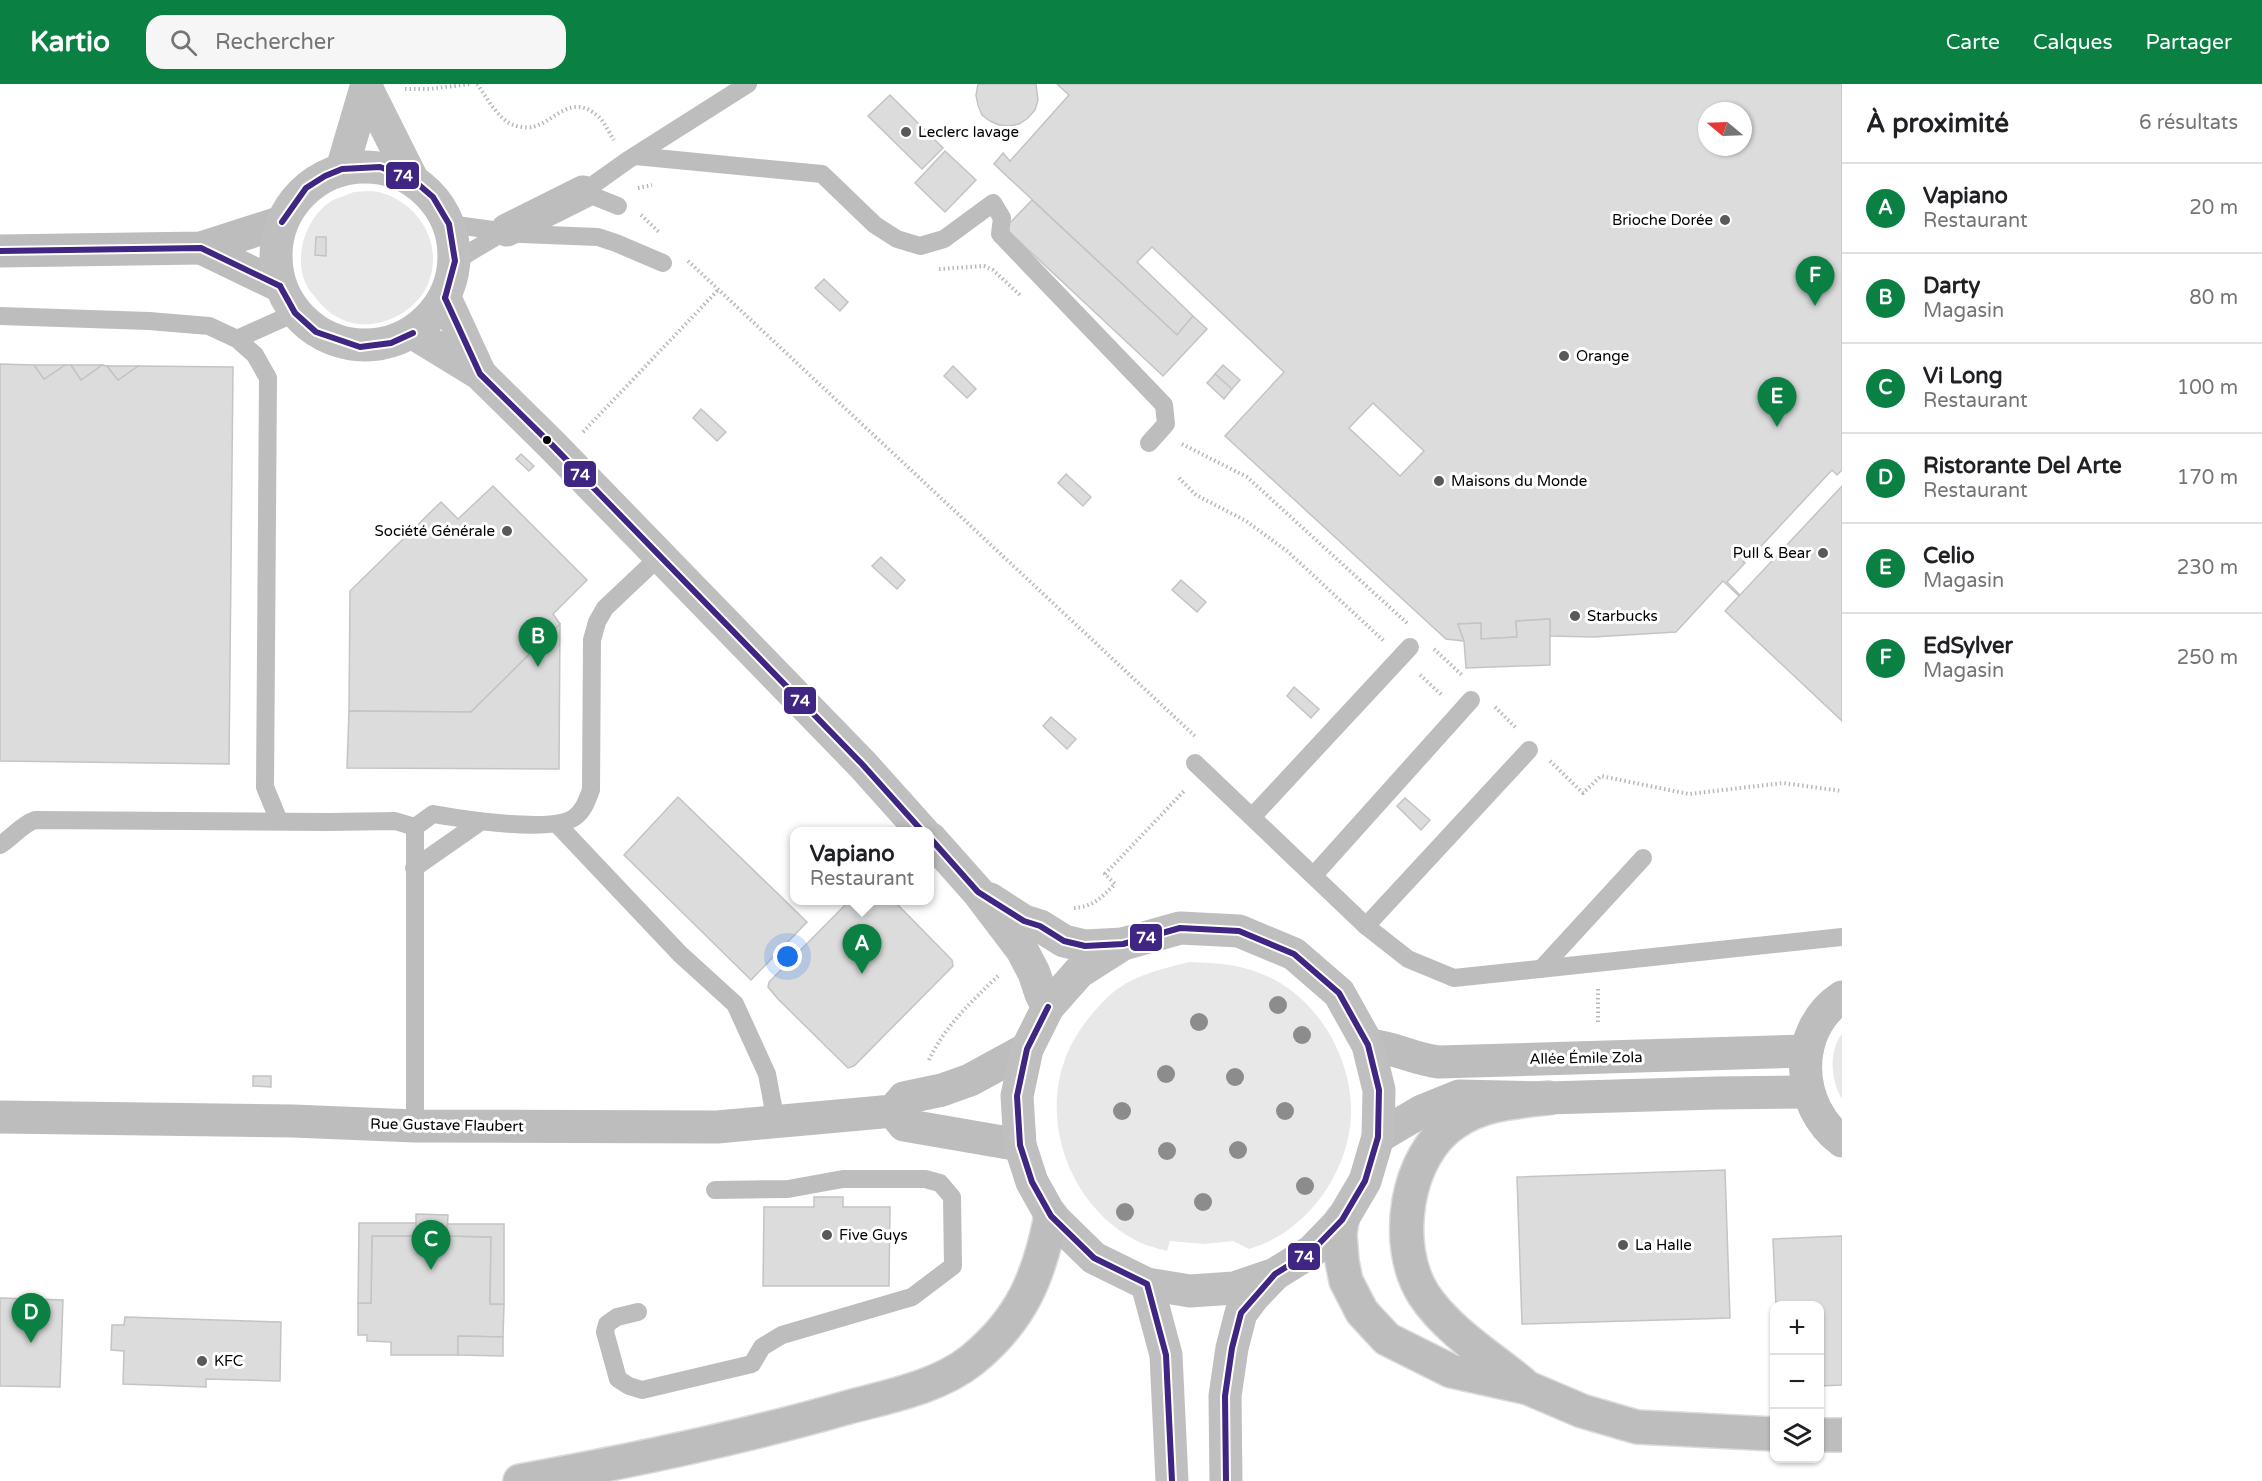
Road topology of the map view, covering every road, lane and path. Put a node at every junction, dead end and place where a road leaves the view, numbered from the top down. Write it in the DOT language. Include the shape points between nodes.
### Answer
graph roads {
  1 [pos="470,84"];
  2 [pos="477,84"];
  3 [pos="748,84"];
  4 [pos="451,85"];
  5 [pos="367,86"];
  6 [pos="632,158"];
  7 [pos="342,169"];
  8 [pos="412,179"];
  9 [pos="663,186"];
  10 [pos="638,188"];
  11 [pos="583,192"];
  12 [pos="636,196"];
  13 [pos="618,206"];
  14 [pos="638,212"];
  15 [pos="282,222"];
  16 [pos="449,224"];
  17 [pos="507,230"];
  18 [pos="661,234"];
  19 [pos="201,248"];
  20 [pos="0,251"];
  21 [pos="685,258"];
  22 [pos="455,261"];
  23 [pos="663,263"];
  24 [pos="938,269"];
  25 [pos="719,289"];
  26 [pos="445,298"];
  27 [pos="287,299"];
  28 [pos="1027,302"];
  29 [pos="0,316"];
  30 [pos="413,333"];
  31 [pos="237,339"];
  32 [pos="480,374"];
  33 [pos="1162,429"];
  34 [pos="576,439"];
  35 [pos="1149,443"];
  36 [pos="1179,478"];
  37 [pos="659,557"];
  38 [pos="1408,645"];
  39 [pos="1431,646"];
  40 [pos="1464,677"];
  41 [pos="1445,698"];
  42 [pos="1471,700"];
  43 [pos="1489,702"];
  44 [pos="1526,743"];
  45 [pos="1549,760"];
  46 [pos="1199,767"];
  47 [pos="1842,791"];
  48 [pos="1253,816"];
  49 [pos="279,821"];
  50 [pos="480,822"];
  51 [pos="557,824"];
  52 [pos="414,827"];
  53 [pos="919,827"];
  54 [pos="934,842"];
  55 [pos="0,845"];
  56 [pos="1643,858"];
  57 [pos="414,868"];
  58 [pos="1314,874"];
  59 [pos="978,892"];
  60 [pos="1068,908"];
  61 [pos="1366,926"];
  62 [pos="1842,937"];
  63 [pos="1123,944"];
  64 [pos="1005,969"];
  65 [pos="1541,969"];
  66 [pos="1842,997"];
  67 [pos="1048,1007"];
  68 [pos="1368,1045"];
  69 [pos="1028,1049"];
  70 [pos="1807,1051"];
  71 [pos="925,1069"];
  72 [pos="1808,1092"];
  73 [pos="1548,1098"];
  74 [pos="892,1111"];
  75 [pos="0,1116"];
  76 [pos="776,1122"];
  77 [pos="415,1126"];
  78 [pos="1378,1137"];
  79 [pos="1842,1141"];
  80 [pos="1020,1145"];
  81 [pos="715,1190"];
  82 [pos="1052,1216"];
  83 [pos="1342,1220"];
  84 [pos="1275,1274"];
  85 [pos="1147,1284"];
  86 [pos="638,1312"];
  87 [pos="1528,1388"];
  88 [pos="1770,1434"];
  89 [pos="1824,1434"];
  90 [pos="1842,1435"];
  91 [pos="520,1481"];
  92 [pos="1172,1481"];
  93 [pos="1226,1481"];
  1 -- 4 [label="path"];
  2 -- 6 [label="path" via="513,125 532,128 564,109 587,110 599,117"];
  3 -- 6 [label="lane"];
  4 -- 5 [label="path" via="429,89"];
  5 -- 7 [label="street"];
  5 -- 8 [label="street"];
  6 -- 10 [label="path"];
  6 -- 11 [label="lane"];
  6 -- 33 [label="lane" via="822,174 875,225 897,239 920,246 944,239 993,203 1002,218 1000,234 1164,405 1166,424"];
  7 -- 8 [label="street" via="380,167"];
  7 -- 15 [label="street" via="306,188"];
  8 -- 16 [label="street" via="433,197"];
  9 -- 10 [label="path"];
  10 -- 12 [label="path"];
  11 -- 13 [label="lane"];
  11 -- 17 [label="main road"];
  14 -- 18 [label="path"];
  15 -- 19 [label="main road"];
  15 -- 27 [label="street" via="275,259"];
  16 -- 17 [label="lane"];
  16 -- 22 [label="street"];
  17 -- 22 [label="lane"];
  17 -- 23 [label="lane" via="598,237"];
  19 -- 20 [label="main road"];
  19 -- 27 [label="main road"];
  21 -- 25 [label="path"];
  22 -- 26 [label="street"];
  24 -- 28 [label="path" via="984,266"];
  25 -- 34 [label="path"];
  25 -- 46 [label="path" via="1217,755"];
  26 -- 30 [label="street"];
  26 -- 32 [label="street"];
  27 -- 30 [label="street" via="316,332 360,347 392,343"];
  27 -- 31 [label="lane"];
  29 -- 31 [label="lane" via="208,326"];
  30 -- 32 [label="street"];
  31 -- 49 [label="lane" via="255,355 268,378 265,787"];
  32 -- 37 [label="street"];
  33 -- 35 [label="lane"];
  33 -- 38 [label="path" via="1174,441 1247,477"];
  36 -- 38 [label="path" via="1196,495 1246,521"];
  37 -- 51 [label="lane" via="605,608 597,622 592,640 591,789 585,807 574,818"];
  37 -- 53 [label="street"];
  38 -- 41 [label="path"];
  38 -- 48 [label="lane"];
  39 -- 40 [label="path"];
  42 -- 58 [label="lane"];
  43 -- 44 [label="path"];
  44 -- 61 [label="lane"];
  45 -- 47 [label="path" via="1583,793 1600,776 1689,794 1783,783"];
  46 -- 48 [label="lane"];
  46 -- 60 [label="path" via="1106,874 1115,884 1098,902"];
  48 -- 58 [label="lane"];
  49 -- 52 [label="lane" via="394,820"];
  49 -- 55 [label="lane" via="35,820"];
  50 -- 51 [label="lane"];
  50 -- 52 [label="lane" via="433,814"];
  50 -- 57 [label="lane"];
  51 -- 76 [label="lane" via="680,954 735,1004 767,1074"];
  52 -- 57 [label="lane"];
  54 -- 59 [label="street"];
  56 -- 65 [label="lane"];
  57 -- 77 [label="lane"];
  58 -- 61 [label="lane"];
  59 -- 63 [label="street" via="1064,941 1085,946"];
  59 -- 67 [label="street" via="1023,950"];
  61 -- 65 [label="lane" via="1408,959 1454,978"];
  62 -- 65 [label="lane"];
  63 -- 67 [label="street" via="1079,972"];
  63 -- 68 [label="street" via="1180,928 1239,932 1294,954 1339,993"];
  64 -- 71 [label="path" via="955,1017"];
  66 -- 70 [label="main road" via="1824,1015"];
  67 -- 69 [label="street"];
  68 -- 70 [label="main road, Allée Émile Zola" via="1439,1062"];
  68 -- 78 [label="street" via="1379,1090"];
  69 -- 74 [label="main road, Rue Gustave Flaubert" via="970,1080 904,1098"];
  69 -- 80 [label="street" via="1017,1096"];
  70 -- 72 [label="main road"];
  72 -- 73 [label="main road"];
  72 -- 79 [label="main road" via="1817,1114"];
  73 -- 78 [label="main road" via="1459,1096 1422,1111"];
  73 -- 87 [label="main road" via="1494,1104 1454,1123 1424,1160 1411,1189 1406,1215 1412,1270 1423,1294 1441,1318"];
  74 -- 76 [label="main road, Rue Gustave Flaubert"];
  74 -- 80 [label="main road" via="904,1125"];
  75 -- 77 [label="main road, Rue Gustave Flaubert"];
  76 -- 77 [label="main road, Rue Gustave Flaubert" via="717,1127"];
  78 -- 83 [label="street" via="1365,1181"];
  80 -- 82 [label="street" via="1032,1182"];
  81 -- 86 [label="lane" via="788,1189 843,1179 925,1179 940,1183 952,1197 952,1266 912,1297 782,1335 762,1347 752,1365 642,1390 618,1379 605,1332 607,1324 617,1317"];
  82 -- 85 [label="street" via="1094,1258"];
  82 -- 91 [label="main road" via="1026,1300 992,1342 970,1362 942,1378 743,1436"];
  83 -- 84 [label="street" via="1312,1251"];
  83 -- 87 [label="main road" via="1346,1281 1362,1312 1387,1339 1451,1371"];
  84 -- 85 [label="street" via="1223,1289 1190,1291"];
  84 -- 93 [label="street" via="1241,1313 1232,1348 1225,1396"];
  85 -- 92 [label="street" via="1166,1355"];
  87 -- 88 [label="main road" via="1582,1411 1637,1427"];
  89 -- 90 [label="main road"];
}
